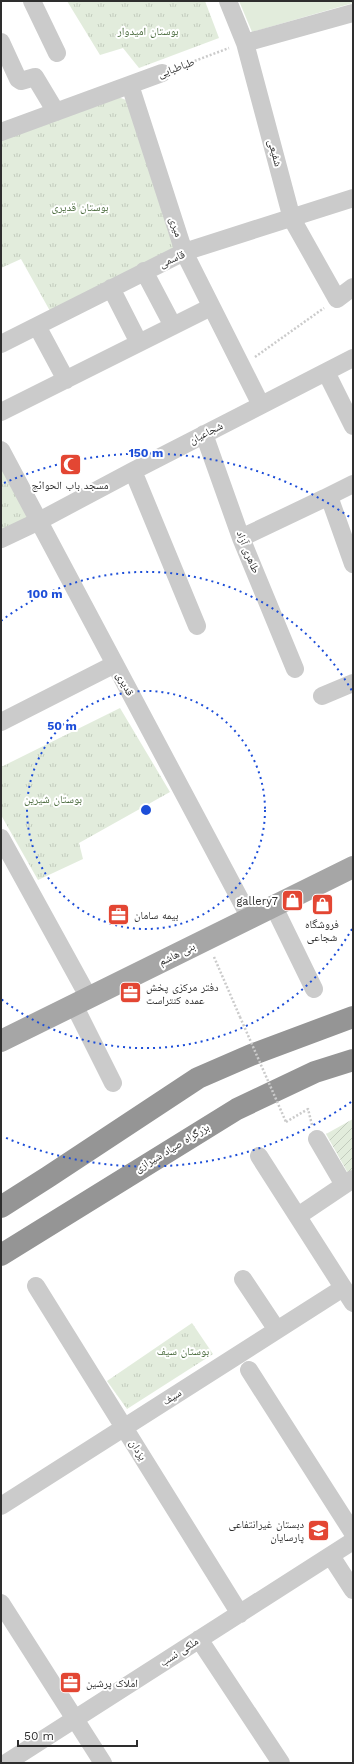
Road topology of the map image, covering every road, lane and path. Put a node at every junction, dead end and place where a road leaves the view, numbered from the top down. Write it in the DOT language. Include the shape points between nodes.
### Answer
graph roads {
  1 [pos="32,1"];
  2 [pos="228,1"];
  3 [pos="353,13"];
  4 [pos="1,42"];
  5 [pos="245,42"];
  6 [pos="57,53"];
  7 [pos="162,73"];
  8 [pos="130,85"];
  9 [pos="56,112"];
  10 [pos="1,132"];
  11 [pos="353,198"];
  12 [pos="292,219"];
  13 [pos="184,252"];
  14 [pos="144,271"];
  15 [pos="353,287"];
  16 [pos="111,288"];
  17 [pos="337,299"];
  18 [pos="211,307"];
  19 [pos="36,326"];
  20 [pos="173,326"];
  21 [pos="139,343"];
  22 [pos="1,344"];
  23 [pos="353,358"];
  24 [pos="242,367"];
  25 [pos="326,372"];
  26 [pos="66,380"];
  27 [pos="262,405"];
  28 [pos="1,412"];
  29 [pos="353,426"];
  30 [pos="204,434"];
  31 [pos="1,450"];
  32 [pos="133,471"];
  33 [pos="353,484"];
  34 [pos="325,498"];
  35 [pos="39,521"];
  36 [pos="242,538"];
  37 [pos="1,539"];
  38 [pos="353,564"];
  39 [pos="197,626"];
  40 [pos="115,664"];
  41 [pos="295,669"];
  42 [pos="353,683"];
  43 [pos="322,696"];
  44 [pos="1,722"];
  45 [pos="1,838"];
  46 [pos="353,867"];
  47 [pos="274,907"];
  48 [pos="250,918"];
  49 [pos="206,940"];
  50 [pos="314,989"];
  51 [pos="81,1002"];
  52 [pos="353,1017"];
  53 [pos="1,1041"];
  54 [pos="353,1060"];
  55 [pos="113,1084"];
  56 [pos="308,1109"];
  57 [pos="316,1139"];
  58 [pos="259,1156"];
  59 [pos="349,1182"];
  60 [pos="1,1207"];
  61 [pos="298,1216"];
  62 [pos="1,1255"];
  63 [pos="243,1279"];
  64 [pos="36,1286"];
  65 [pos="343,1288"];
  66 [pos="353,1303"];
  67 [pos="277,1330"];
  68 [pos="249,1370"];
  69 [pos="124,1428"];
  70 [pos="1,1506"];
  71 [pos="353,1533"];
  72 [pos="353,1541"];
  73 [pos="330,1556"];
  74 [pos="353,1590"];
  75 [pos="1,1603"];
  76 [pos="240,1614"];
  77 [pos="200,1639"];
  78 [pos="75,1719"];
  79 [pos="6,1763"];
  80 [pos="103,1763"];
  81 [pos="281,1763"];
  1 -- 6 [label="street"];
  2 -- 5 [label="street, شفیعی"];
  3 -- 5 [label="street"];
  4 -- 9 [label="street" via="18,79 21,81 35,77"];
  5 -- 7 [label="path, طباطبایی"];
  5 -- 12 [label="street, شفیعی"];
  7 -- 8 [label="street, طباطبایی"];
  8 -- 9 [label="street, طباطبایی"];
  8 -- 13 [label="street, میری"];
  9 -- 10 [label="street, طباطبایی"];
  11 -- 12 [label="street, قاسمی"];
  12 -- 13 [label="street, قاسمی"];
  12 -- 17 [label="street, شفیعی"];
  13 -- 14 [label="street, قاسمی"];
  13 -- 18 [label="street, میری"];
  14 -- 16 [label="street, قاسمی"];
  14 -- 20 [label="street"];
  15 -- 17 [label="street"];
  16 -- 19 [label="street, قاسمی"];
  16 -- 21 [label="street"];
  17 -- 24 [label="path"];
  18 -- 20 [label="street"];
  18 -- 24 [label="street, میری"];
  19 -- 22 [label="street, قاسمی"];
  19 -- 26 [label="street"];
  20 -- 21 [label="street"];
  21 -- 26 [label="street"];
  23 -- 25 [label="street, شجاعیان"];
  24 -- 27 [label="street, میری"];
  25 -- 27 [label="street, شجاعیان"];
  25 -- 29 [label="street"];
  26 -- 28 [label="street"];
  27 -- 30 [label="street, شجاعیان"];
  30 -- 32 [label="street, شجاعیان"];
  30 -- 36 [label="street, طاهری آزاد"];
  31 -- 35 [label="street, قدیری"];
  32 -- 35 [label="street, شجاعیان"];
  32 -- 39 [label="street"];
  33 -- 34 [label="street"];
  34 -- 36 [label="street"];
  34 -- 38 [label="street" via="331,502"];
  35 -- 37 [label="street, شجاعیان"];
  35 -- 40 [label="street, قدیری"];
  36 -- 41 [label="street, طاهری آزاد"];
  40 -- 44 [label="street"];
  40 -- 48 [label="street, قدیری"];
  42 -- 43 [label="street"];
  45 -- 51 [label="street"];
  46 -- 47 [label="main road, بنی هاشم"];
  47 -- 48 [label="main road, بنی هاشم"];
  47 -- 50 [label="street"];
  48 -- 49 [label="main road, بنی هاشم"];
  49 -- 51 [label="main road, بنی هاشم"];
  49 -- 56 [label="path, bridge" via="286,1122"];
  51 -- 53 [label="main road, بنی هاشم"];
  51 -- 55 [label="street"];
  52 -- 60 [label="highway" via="198,1078"];
  54 -- 62 [label="highway, بزرگراه صیاد شیرازی" via="316,1072 237,1109"];
  57 -- 59 [label="street"];
  58 -- 61 [label="street"];
  59 -- 61 [label="street"];
  61 -- 65 [label="street"];
  63 -- 67 [label="street"];
  64 -- 69 [label="street, یزدان"];
  65 -- 66 [label="street"];
  65 -- 67 [label="street, سیف"];
  67 -- 69 [label="street, سیف"];
  68 -- 71 [label="street"];
  69 -- 70 [label="street, سیف"];
  69 -- 76 [label="street, یزدان"];
  72 -- 73 [label="street, ملکی نسب"];
  73 -- 74 [label="street"];
  73 -- 76 [label="street, ملکی نسب"];
  75 -- 78 [label="street"];
  76 -- 77 [label="street, ملکی نسب"];
  77 -- 78 [label="street, ملکی نسب"];
  77 -- 81 [label="street"];
  78 -- 79 [label="street, ملکی نسب"];
  78 -- 80 [label="street"];
}
